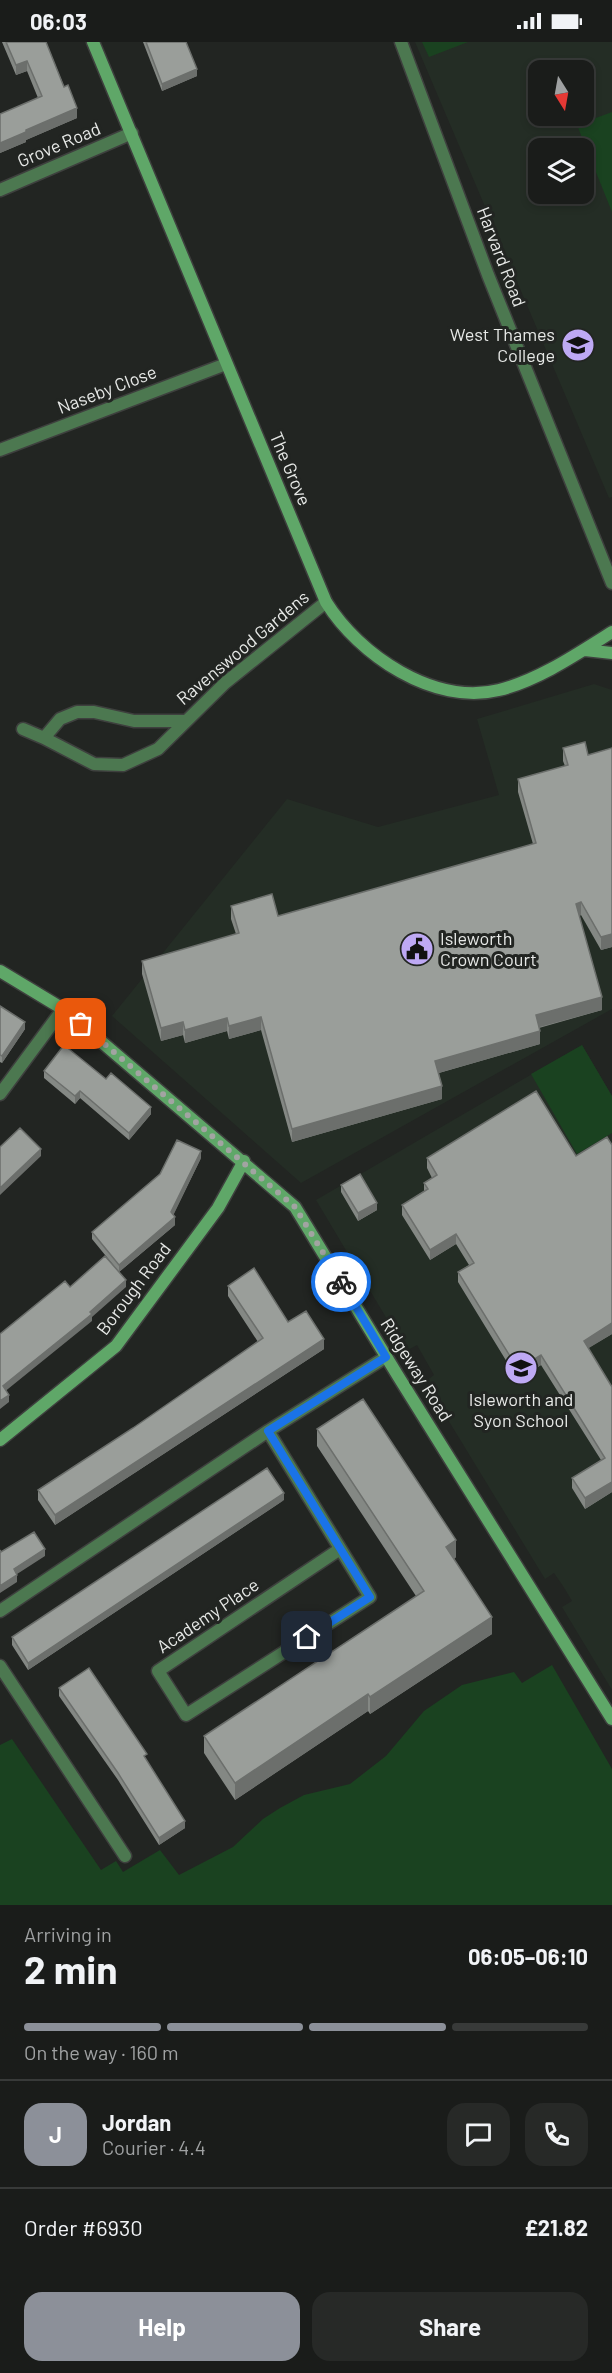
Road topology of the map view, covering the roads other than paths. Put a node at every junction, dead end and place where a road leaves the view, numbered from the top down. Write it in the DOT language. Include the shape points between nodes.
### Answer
graph roads {
  1 [pos="93,42"];
  2 [pos="401,42"];
  3 [pos="132,133"];
  4 [pos="0,190"];
  5 [pos="226,364"];
  6 [pos="0,450"];
  7 [pos="612,583"];
  8 [pos="326,602"];
  9 [pos="612,632"];
  10 [pos="585,650"];
  11 [pos="612,653"];
  12 [pos="184,721"];
  13 [pos="22,729"];
  14 [pos="45,738"];
  15 [pos="0,971"];
  16 [pos="63,1009"];
  17 [pos="0,1094"];
  18 [pos="244,1161"];
  19 [pos="386,1357"];
  20 [pos="268,1431"];
  21 [pos="0,1440"];
  22 [pos="340,1549"];
  23 [pos="0,1611"];
  24 [pos="0,1666"];
  25 [pos="612,1719"];
  26 [pos="125,1856"];
  1 -- 3 [label="street, The Grove"];
  2 -- 7 [label="street, Harvard Road" via="488,275"];
  3 -- 4 [label="street, Grove Road"];
  3 -- 5 [label="street, The Grove"];
  5 -- 6 [label="street, Naseby Close"];
  5 -- 8 [label="street, The Grove"];
  8 -- 10 [label="street, The Grove" via="364,646 395,669 427,685 469,693 498,690 536,676"];
  8 -- 12 [label="street, Ravenswood Gardens"];
  9 -- 10 [label="street, The Grove"];
  10 -- 11 [label="street"];
  12 -- 14 [label="street, Ravenswood Gardens" via="134,721 78,712 60,719"];
  12 -- 14 [label="street, Ravenswood Gardens" via="158,748 123,765 93,764"];
  13 -- 14 [label="street, Ravenswood Gardens"];
  15 -- 16 [label="street, Ridgeway Road"];
  16 -- 17 [label="street"];
  16 -- 18 [label="street, Ridgeway Road"];
  18 -- 19 [label="street, Ridgeway Road" via="295,1207"];
  18 -- 21 [label="street, Borough Road" via="218,1208 116,1346"];
  19 -- 20 [label="street"];
  19 -- 25 [label="street, Ridgeway Road"];
  20 -- 22 [label="street, Academy Place"];
  20 -- 23 [label="street"];
  22 -- 22 [label="street, Academy Place" via="370,1597 186,1715 158,1671"];
  24 -- 26 [label="street"];
}
